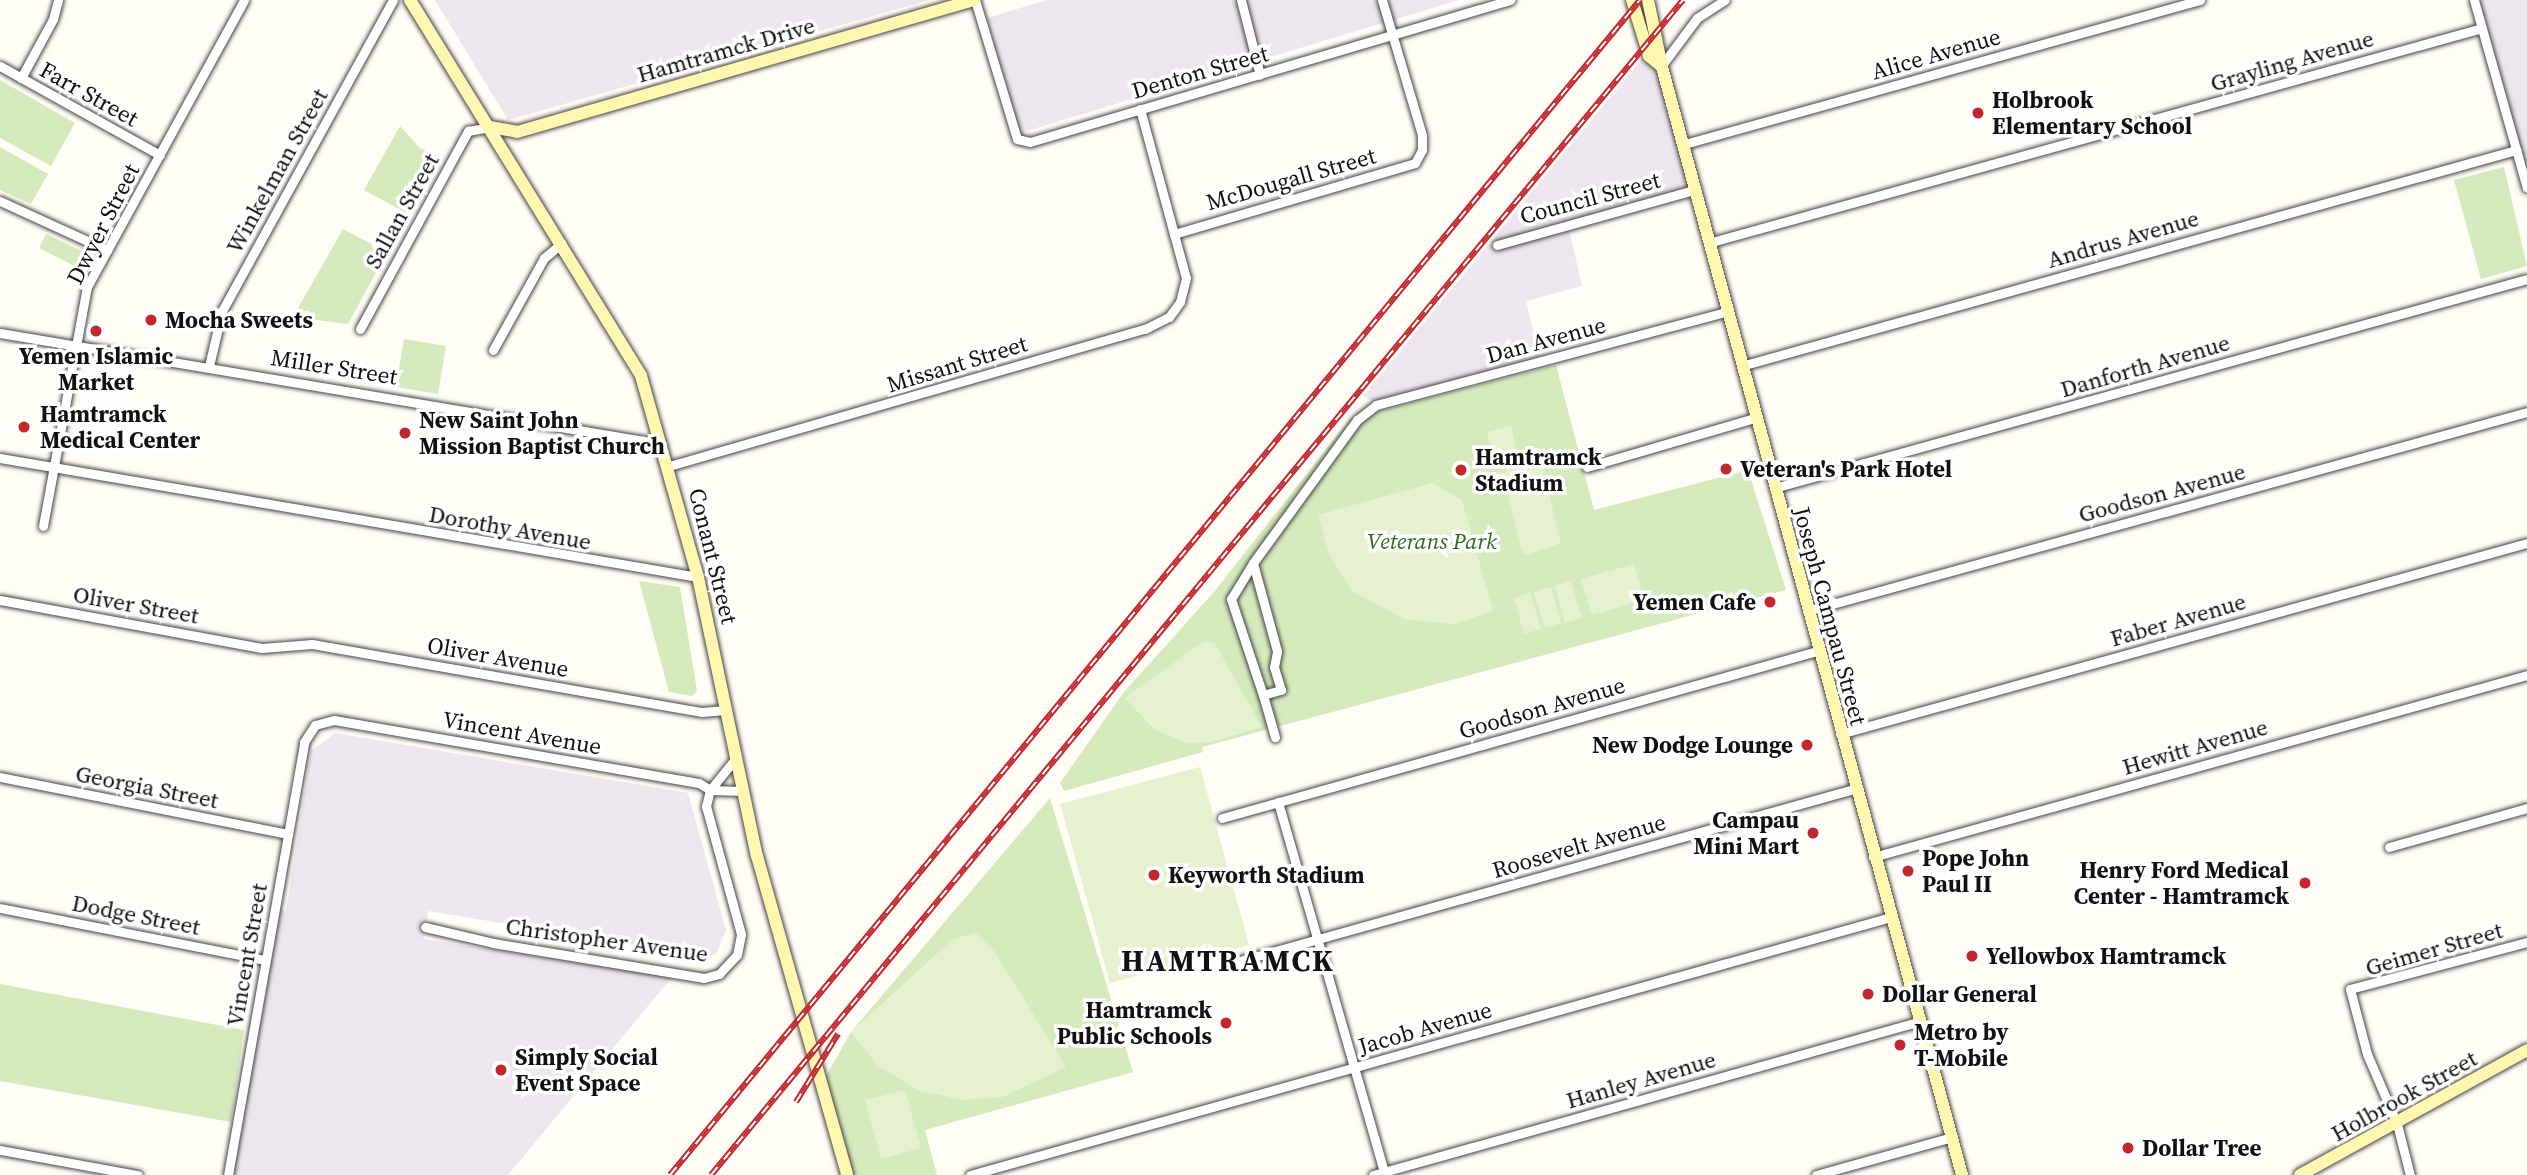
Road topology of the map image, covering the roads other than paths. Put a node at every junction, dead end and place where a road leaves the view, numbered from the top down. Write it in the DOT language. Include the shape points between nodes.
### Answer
graph roads {
  1 [pos="58,0"];
  2 [pos="244,0"];
  3 [pos="393,0"];
  4 [pos="410,0"];
  5 [pos="974,0"];
  6 [pos="1241,0"];
  7 [pos="1382,0"];
  8 [pos="1510,0"];
  9 [pos="1632,0"];
  10 [pos="1648,0"];
  11 [pos="1725,0"];
  12 [pos="2200,0"];
  13 [pos="2474,0"];
  14 [pos="2482,28"];
  15 [pos="1394,35"];
  16 [pos="0,66"];
  17 [pos="1662,66"];
  18 [pos="1260,75"];
  19 [pos="22,78"];
  20 [pos="1140,110"];
  21 [pos="490,127"];
  22 [pos="1681,145"];
  23 [pos="2516,150"];
  24 [pos="160,155"];
  25 [pos="2527,188"];
  26 [pos="1693,190"];
  27 [pos="0,201"];
  28 [pos="1174,234"];
  29 [pos="562,243"];
  30 [pos="1707,243"];
  31 [pos="1497,245"];
  32 [pos="107,250"];
  33 [pos="2527,279"];
  34 [pos="1726,312"];
  35 [pos="360,329"];
  36 [pos="0,333"];
  37 [pos="76,345"];
  38 [pos="493,350"];
  39 [pos="209,366"];
  40 [pos="1741,366"];
  41 [pos="2527,412"];
  42 [pos="1755,418"];
  43 [pos="662,444"];
  44 [pos="0,458"];
  45 [pos="669,466"];
  46 [pos="54,467"];
  47 [pos="1587,467"];
  48 [pos="1774,488"];
  49 [pos="43,526"];
  50 [pos="2527,543"];
  51 [pos="1253,563"];
  52 [pos="698,577"];
  53 [pos="0,600"];
  54 [pos="1807,611"];
  55 [pos="264,648"];
  56 [pos="1817,650"];
  57 [pos="2527,675"];
  58 [pos="1263,695"];
  59 [pos="725,710"];
  60 [pos="1840,734"];
  61 [pos="1275,737"];
  62 [pos="304,742"];
  63 [pos="733,762"];
  64 [pos="0,777"];
  65 [pos="1854,789"];
  66 [pos="710,790"];
  67 [pos="741,791"];
  68 [pos="1278,802"];
  69 [pos="2527,808"];
  70 [pos="1222,818"];
  71 [pos="288,834"];
  72 [pos="2389,847"];
  73 [pos="1874,858"];
  74 [pos="0,908"];
  75 [pos="1891,918"];
  76 [pos="425,927"];
  77 [pos="1315,940"];
  78 [pos="2527,943"];
  79 [pos="265,960"];
  80 [pos="1236,962"];
  81 [pos="1920,1021"];
  82 [pos="2527,1050"];
  83 [pos="1354,1068"];
  84 [pos="2397,1124"];
  85 [pos="1952,1137"];
  86 [pos="0,1150"];
  87 [pos="1385,1173"];
  88 [pos="138,1175"];
  89 [pos="228,1175"];
  90 [pos="847,1175"];
  91 [pos="970,1175"];
  92 [pos="1373,1175"];
  93 [pos="1816,1175"];
  94 [pos="1962,1175"];
  95 [pos="2300,1175"];
  96 [pos="2410,1175"];
  1 -- 19 [label="street"];
  2 -- 24 [label="street, Dwyer Street"];
  3 -- 39 [label="street, Winkelman Street" via="222,311"];
  4 -- 21 [label="street, Conant Street"];
  5 -- 20 [label="street, Denton Street" via="1017,139 1030,142"];
  5 -- 21 [label="street, Hamtramck Drive" via="517,132"];
  6 -- 18 [label="street"];
  7 -- 15 [label="street"];
  8 -- 15 [label="street, Denton Street"];
  9 -- 17 [label="street, Joseph Campau Street" via="1649,55"];
  10 -- 17 [label="street, Joseph Campau Street"];
  11 -- 17 [label="street" via="1698,18"];
  12 -- 22 [label="street, Alice Avenue"];
  13 -- 14 [label="street"];
  14 -- 23 [label="street"];
  14 -- 30 [label="street, Grayling Avenue"];
  15 -- 18 [label="street, Denton Street"];
  15 -- 28 [label="street, McDougall Street" via="1422,135 1422,150 1415,163"];
  16 -- 19 [label="street, Farr Street"];
  17 -- 22 [label="street, Joseph Campau Street"];
  18 -- 20 [label="street, Denton Street"];
  19 -- 24 [label="street, Farr Street"];
  20 -- 28 [label="street"];
  21 -- 29 [label="street, Conant Street"];
  21 -- 35 [label="street, Sallan Street" via="468,131"];
  22 -- 26 [label="street, Joseph Campau Street"];
  23 -- 25 [label="street"];
  23 -- 40 [label="street, Andrus Avenue"];
  24 -- 32 [label="street, Dwyer Street"];
  26 -- 30 [label="street, Joseph Campau Street"];
  26 -- 31 [label="street, Council Street"];
  27 -- 32 [label="street"];
  28 -- 45 [label="street, Missant Street" via="1186,278 1180,302 1169,317 1145,329"];
  29 -- 38 [label="street" via="544,258"];
  29 -- 43 [label="street, Conant Street" via="641,376"];
  30 -- 34 [label="street, Joseph Campau Street"];
  32 -- 37 [label="street, Dwyer Street" via="87,286"];
  33 -- 48 [label="street, Danforth Avenue"];
  34 -- 40 [label="street, Joseph Campau Street"];
  34 -- 51 [label="street, Dan Avenue" via="1376,405 1350,429"];
  36 -- 37 [label="street, Miller Street"];
  37 -- 39 [label="street, Miller Street"];
  37 -- 46 [label="street, Dwyer Street"];
  39 -- 43 [label="street, Miller Street"];
  40 -- 42 [label="street, Joseph Campau Street"];
  41 -- 54 [label="street, Goodson Avenue"];
  42 -- 47 [label="street"];
  42 -- 48 [label="street, Joseph Campau Street"];
  43 -- 45 [label="street, Conant Street"];
  44 -- 46 [label="street, Dorothy Avenue"];
  45 -- 52 [label="street, Conant Street"];
  46 -- 49 [label="street, Dwyer Street"];
  46 -- 52 [label="street, Dorothy Avenue"];
  48 -- 54 [label="street, Joseph Campau Street"];
  50 -- 60 [label="street, Faber Avenue"];
  51 -- 58 [label="street" via="1231,599"];
  51 -- 58 [label="street" via="1277,651 1274,667 1280,690"];
  52 -- 59 [label="street, Conant Street"];
  53 -- 55 [label="street, Oliver Street"];
  54 -- 56 [label="street, Joseph Campau Street"];
  55 -- 59 [label="street, Oliver Avenue" via="312,645 702,712"];
  56 -- 60 [label="street, Joseph Campau Street"];
  56 -- 68 [label="street, Goodson Avenue"];
  57 -- 73 [label="street, Hewitt Avenue"];
  58 -- 61 [label="street"];
  59 -- 63 [label="street, Conant Street"];
  60 -- 65 [label="street, Joseph Campau Street"];
  62 -- 66 [label="street, Vincent Avenue" via="315,725 334,720 699,783"];
  62 -- 71 [label="street, Vincent Street"];
  63 -- 66 [label="street"];
  63 -- 67 [label="street, Conant Street"];
  64 -- 71 [label="street, Georgia Street"];
  65 -- 73 [label="street, Joseph Campau Street"];
  65 -- 77 [label="street, Roosevelt Avenue"];
  66 -- 67 [label="street, Vincent Avenue"];
  66 -- 76 [label="street, Christopher Avenue" via="706,806 741,934 737,955 719,974 704,978 493,943"];
  67 -- 90 [label="street, Conant Street"];
  68 -- 70 [label="street, Goodson Avenue"];
  68 -- 77 [label="street"];
  69 -- 72 [label="street"];
  71 -- 79 [label="street, Vincent Street"];
  73 -- 75 [label="street, Joseph Campau Street"];
  74 -- 79 [label="street, Dodge Street"];
  75 -- 81 [label="street, Joseph Campau Street"];
  75 -- 83 [label="street, Jacob Avenue"];
  77 -- 80 [label="street, Roosevelt Avenue"];
  77 -- 83 [label="street"];
  78 -- 84 [label="street, Geimer Street" via="2350,989 2367,1054"];
  79 -- 89 [label="street, Vincent Street"];
  81 -- 85 [label="street, Joseph Campau Street"];
  81 -- 87 [label="street, Hanley Avenue"];
  82 -- 84 [label="street, Holbrook Street"];
  83 -- 87 [label="street"];
  83 -- 91 [label="street, Jacob Avenue"];
  84 -- 95 [label="street, Holbrook Street"];
  84 -- 96 [label="street"];
  85 -- 93 [label="street"];
  85 -- 94 [label="street, Joseph Campau Street"];
  86 -- 88 [label="street"];
  87 -- 92 [label="street, Hanley Avenue"];
}
